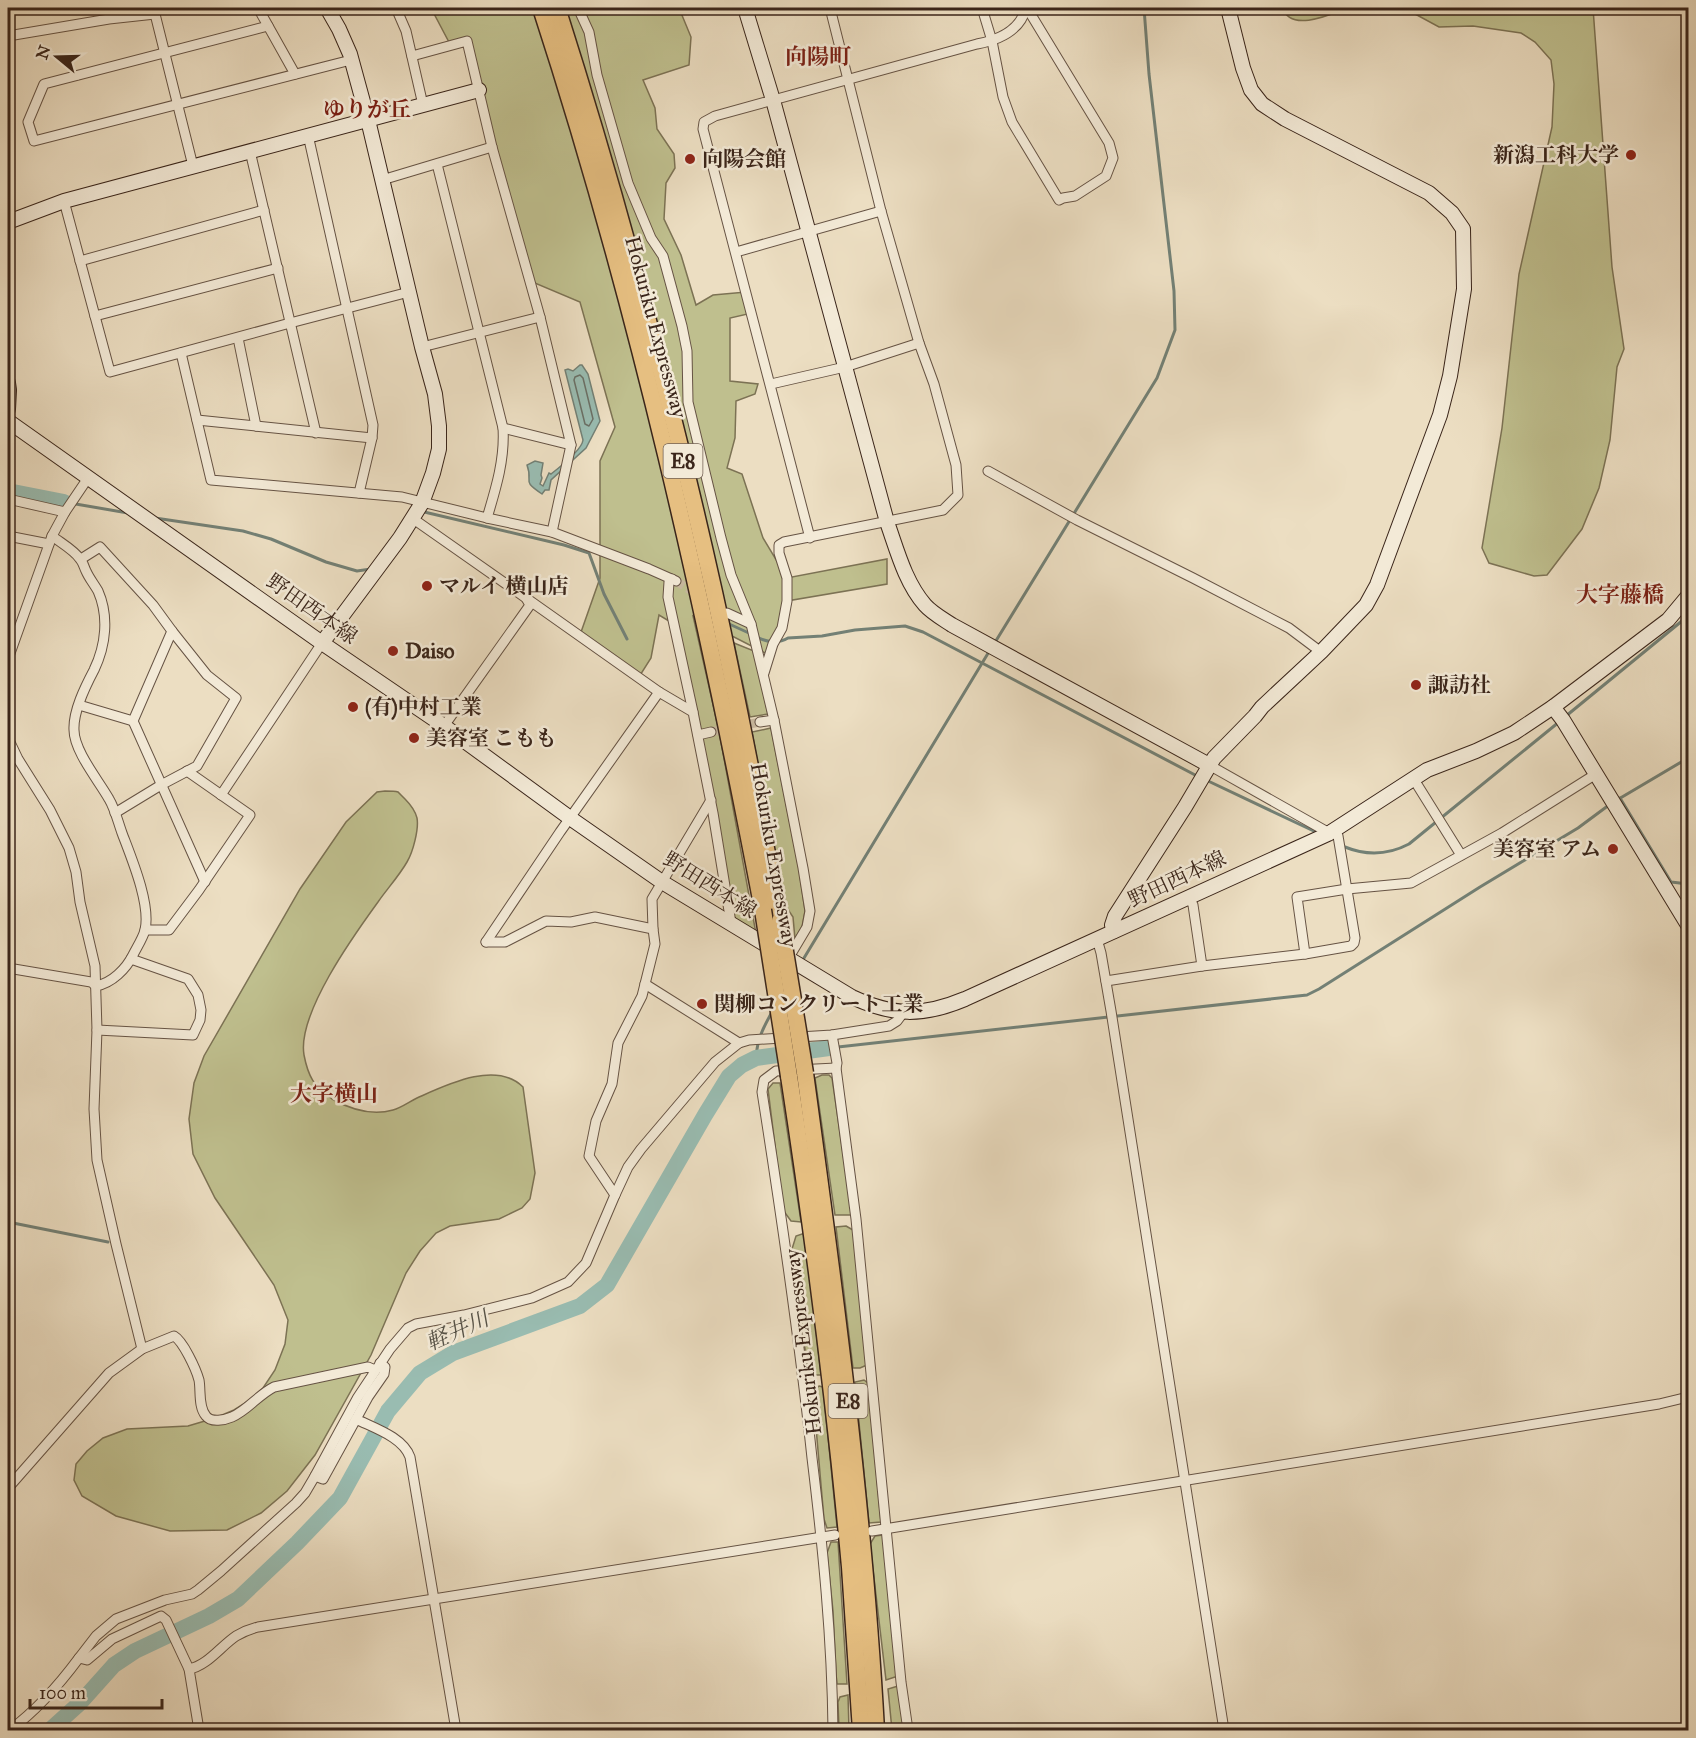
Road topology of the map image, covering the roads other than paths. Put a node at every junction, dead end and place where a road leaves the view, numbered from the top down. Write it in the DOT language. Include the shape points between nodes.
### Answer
graph roads {
  1 [pos="258,8"];
  2 [pos="327,8"];
  3 [pos="396,8"];
  4 [pos="541,8"];
  5 [pos="557,8"];
  6 [pos="578,8"];
  7 [pos="745,8"];
  8 [pos="830,8"];
  9 [pos="982,8"];
  10 [pos="1026,8"];
  11 [pos="1228,8"];
  12 [pos="157,11"];
  13 [pos="268,26"];
  14 [pos="8,36"];
  15 [pos="992,41"];
  16 [pos="165,52"];
  17 [pos="412,56"];
  18 [pos="351,60"];
  19 [pos="296,74"];
  20 [pos="848,81"];
  21 [pos="479,90"];
  22 [pos="773,100"];
  23 [pos="178,104"];
  24 [pos="423,105"];
  25 [pos="368,120"];
  26 [pos="308,135"];
  27 [pos="492,147"];
  28 [pos="250,151"];
  29 [pos="437,164"];
  30 [pos="194,166"];
  31 [pos="382,180"];
  32 [pos="64,201"];
  33 [pos="264,210"];
  34 [pos="881,211"];
  35 [pos="8,222"];
  36 [pos="808,232"];
  37 [pos="736,252"];
  38 [pos="80,261"];
  39 [pos="278,268"];
  40 [pos="409,292"];
  41 [pos="346,308"];
  42 [pos="95,316"];
  43 [pos="540,317"];
  44 [pos="290,323"];
  45 [pos="479,333"];
  46 [pos="238,338"];
  47 [pos="919,343"];
  48 [pos="422,347"];
  49 [pos="181,353"];
  50 [pos="845,367"];
  51 [pos="8,383"];
  52 [pos="771,384"];
  53 [pos="8,409"];
  54 [pos="197,420"];
  55 [pos="8,421"];
  56 [pos="256,426"];
  57 [pos="503,428"];
  58 [pos="316,432"];
  59 [pos="372,438"];
  60 [pos="571,445"];
  61 [pos="988,471"];
  62 [pos="88,478"];
  63 [pos="359,492"];
  64 [pos="8,499"];
  65 [pos="66,510"];
  66 [pos="417,510"];
  67 [pos="488,518"];
  68 [pos="887,522"];
  69 [pos="552,532"];
  70 [pos="8,536"];
  71 [pos="810,538"];
  72 [pos="50,540"];
  73 [pos="81,559"];
  74 [pos="1689,596"];
  75 [pos="526,598"];
  76 [pos="727,613"];
  77 [pos="751,627"];
  78 [pos="172,631"];
  79 [pos="322,643"];
  80 [pos="1321,652"];
  81 [pos="8,659"];
  82 [pos="764,675"];
  83 [pos="659,692"];
  84 [pos="79,705"];
  85 [pos="693,712"];
  86 [pos="1559,715"];
  87 [pos="774,720"];
  88 [pos="133,721"];
  89 [pos="760,722"];
  90 [pos="444,726"];
  91 [pos="711,732"];
  92 [pos="698,735"];
  93 [pos="8,738"];
  94 [pos="1209,765"];
  95 [pos="187,771"];
  96 [pos="1596,774"];
  97 [pos="1413,778"];
  98 [pos="161,785"];
  99 [pos="221,795"];
  100 [pos="711,800"];
  101 [pos="115,813"];
  102 [pos="570,818"];
  103 [pos="1331,832"];
  104 [pos="1461,855"];
  105 [pos="205,882"];
  106 [pos="662,882"];
  107 [pos="1347,889"];
  108 [pos="1189,897"];
  109 [pos="731,923"];
  110 [pos="1689,925"];
  111 [pos="652,929"];
  112 [pos="145,930"];
  113 [pos="1114,931"];
  114 [pos="1097,939"];
  115 [pos="1305,954"];
  116 [pos="131,958"];
  117 [pos="788,959"];
  118 [pos="1202,966"];
  119 [pos="8,968"];
  120 [pos="1106,981"];
  121 [pos="645,984"];
  122 [pos="96,986"];
  123 [pos="903,1013"];
  124 [pos="97,1030"];
  125 [pos="833,1037"];
  126 [pos="739,1043"];
  127 [pos="836,1068"];
  128 [pos="797,1074"];
  129 [pos="615,1196"];
  130 [pos="142,1349"];
  131 [pos="378,1366"];
  132 [pos="1689,1397"];
  133 [pos="360,1421"];
  134 [pos="315,1476"];
  135 [pos="1184,1480"];
  136 [pos="8,1488"];
  137 [pos="887,1528"];
  138 [pos="872,1531"];
  139 [pos="835,1535"];
  140 [pos="821,1537"];
  141 [pos="435,1599"];
  142 [pos="79,1658"];
  143 [pos="189,1669"];
  144 [pos="10,1731"];
  145 [pos="199,1731"];
  146 [pos="456,1731"];
  147 [pos="833,1731"];
  148 [pos="861,1731"];
  149 [pos="876,1731"];
  150 [pos="908,1731"];
  151 [pos="1224,1731"];
  1 -- 13 [label="street"];
  2 -- 18 [label="street"];
  3 -- 17 [label="street"];
  4 -- 128 [label="highway, Hokuriku Expressway / E8, bridge" via="624,292 666,454 731,745"];
  5 -- 128 [label="highway, Hokuriku Expressway / E8, bridge" via="642,300 714,591 780,921"];
  6 -- 77 [label="street" via="589,32 597,75 628,183 651,238 663,256 687,351 690,412 731,574"];
  7 -- 22 [label="street"];
  8 -- 20 [label="street"];
  9 -- 15 [label="street"];
  10 -- 15 [label="street" via="1023,20"];
  10 -- 15 [label="street" via="1109,143 1113,158 1106,176 1075,196 1059,200 1012,122"];
  11 -- 80 [label="street" via="1243,68 1251,90 1262,104 1429,192 1463,229 1464,288 1440,415 1377,585 1366,605"];
  12 -- 14 [label="street"];
  12 -- 16 [label="street"];
  13 -- 16 [label="street"];
  13 -- 19 [label="street"];
  15 -- 20 [label="street"];
  16 -- 23 [label="street"];
  16 -- 23 [label="street" via="44,84 28,122 34,141"];
  17 -- 21 [label="street" via="467,41"];
  17 -- 24 [label="street"];
  18 -- 19 [label="street"];
  18 -- 25 [label="street"];
  19 -- 23 [label="street"];
  20 -- 22 [label="street"];
  20 -- 34 [label="street"];
  21 -- 24 [label="street"];
  21 -- 27 [label="street"];
  22 -- 36 [label="street"];
  22 -- 37 [label="street" via="715,116 704,122 702,129"];
  23 -- 30 [label="street"];
  24 -- 25 [label="street"];
  25 -- 26 [label="street"];
  25 -- 31 [label="street"];
  26 -- 28 [label="street"];
  26 -- 41 [label="street"];
  27 -- 29 [label="street"];
  27 -- 43 [label="street"];
  28 -- 30 [label="street"];
  28 -- 33 [label="street"];
  29 -- 31 [label="street"];
  29 -- 45 [label="street"];
  30 -- 32 [label="street"];
  31 -- 40 [label="street"];
  32 -- 35 [label="street"];
  32 -- 38 [label="street"];
  33 -- 38 [label="street"];
  33 -- 39 [label="street"];
  34 -- 36 [label="street"];
  34 -- 47 [label="street"];
  36 -- 37 [label="street"];
  36 -- 50 [label="street"];
  37 -- 52 [label="street"];
  38 -- 42 [label="street"];
  39 -- 42 [label="street"];
  39 -- 44 [label="street"];
  40 -- 41 [label="street"];
  40 -- 48 [label="street"];
  41 -- 44 [label="street"];
  41 -- 59 [label="street"];
  42 -- 49 [label="street" via="110,372"];
  43 -- 45 [label="street"];
  43 -- 60 [label="street"];
  44 -- 46 [label="street"];
  44 -- 58 [label="street"];
  45 -- 48 [label="street"];
  45 -- 57 [label="street"];
  46 -- 49 [label="street"];
  46 -- 56 [label="street"];
  47 -- 50 [label="street"];
  47 -- 68 [label="street" via="956,465 958,495 944,510"];
  48 -- 66 [label="street" via="435,394 439,449"];
  49 -- 54 [label="street"];
  50 -- 52 [label="street"];
  50 -- 68 [label="street"];
  51 -- 53 [label="street"];
  52 -- 71 [label="street"];
  54 -- 56 [label="street"];
  54 -- 63 [label="street" via="211,480"];
  55 -- 62 [label="street, 野田西本線"];
  56 -- 58 [label="street"];
  57 -- 60 [label="street"];
  57 -- 67 [label="street" via="502,465"];
  58 -- 59 [label="street"];
  59 -- 63 [label="street"];
  60 -- 69 [label="street"];
  61 -- 80 [label="street" via="1289,628"];
  62 -- 65 [label="street"];
  62 -- 79 [label="street, 野田西本線"];
  63 -- 66 [label="street" via="402,497"];
  64 -- 65 [label="street"];
  65 -- 72 [label="street"];
  66 -- 67 [label="street"];
  66 -- 75 [label="street"];
  66 -- 79 [label="street"];
  67 -- 69 [label="street"];
  68 -- 71 [label="street"];
  68 -- 94 [label="street" via="912,586 926,607 952,625"];
  69 -- 85 [label="street" via="674,580 669,582 668,593"];
  70 -- 72 [label="street"];
  71 -- 82 [label="street" via="779,546 787,578 784,619"];
  72 -- 73 [label="street"];
  72 -- 81 [label="street"];
  73 -- 78 [label="street" via="100,547"];
  73 -- 84 [label="street" via="97,590 105,619 104,639"];
  74 -- 86 [label="street, 野田西本線" via="1668,620"];
  75 -- 83 [label="street"];
  75 -- 90 [label="street" via="530,606"];
  76 -- 77 [label="street"];
  77 -- 82 [label="street"];
  78 -- 88 [label="street"];
  78 -- 95 [label="street" via="207,675 236,698 198,766"];
  79 -- 90 [label="street, 野田西本線"];
  79 -- 99 [label="street"];
  80 -- 94 [label="street" via="1262,707"];
  82 -- 87 [label="street"];
  83 -- 85 [label="street"];
  83 -- 102 [label="street"];
  84 -- 88 [label="street"];
  84 -- 101 [label="street" via="76,742"];
  85 -- 92 [label="street"];
  86 -- 96 [label="street"];
  86 -- 97 [label="street, 野田西本線"];
  87 -- 89 [label="street"];
  87 -- 117 [label="street" via="810,911 807,927"];
  88 -- 98 [label="street"];
  90 -- 102 [label="street, 野田西本線"];
  91 -- 92 [label="street"];
  92 -- 100 [label="street"];
  93 -- 122 [label="street" via="69,848"];
  94 -- 103 [label="street"];
  94 -- 113 [label="street" via="1115,916"];
  95 -- 98 [label="street"];
  95 -- 99 [label="street"];
  96 -- 104 [label="street"];
  96 -- 110 [label="street"];
  97 -- 103 [label="street, 野田西本線"];
  97 -- 104 [label="street"];
  98 -- 101 [label="street"];
  98 -- 105 [label="street"];
  99 -- 105 [label="street" via="250,815"];
  100 -- 106 [label="street"];
  100 -- 109 [label="street"];
  101 -- 112 [label="street" via="137,874"];
  102 -- 106 [label="street, 野田西本線"];
  102 -- 111 [label="street" via="486,942 505,942 546,921 571,922 595,917"];
  103 -- 107 [label="street" via="1338,836"];
  103 -- 108 [label="street, 野田西本線"];
  104 -- 107 [label="street" via="1411,883"];
  105 -- 112 [label="street" via="169,930"];
  106 -- 109 [label="street, 野田西本線"];
  106 -- 111 [label="street" via="651,899"];
  107 -- 115 [label="street" via="1353,945"];
  107 -- 115 [label="street" via="1297,897"];
  108 -- 113 [label="street, 野田西本線"];
  108 -- 118 [label="street"];
  109 -- 117 [label="street, 野田西本線"];
  111 -- 121 [label="street" via="655,944"];
  112 -- 116 [label="street"];
  113 -- 114 [label="street, 野田西本線"];
  114 -- 120 [label="street"];
  114 -- 123 [label="street, 野田西本線" via="949,1006"];
  115 -- 118 [label="street"];
  116 -- 122 [label="street" via="112,979"];
  116 -- 124 [label="street" via="188,979 198,995 201,1010 193,1035"];
  117 -- 123 [label="street, 野田西本線" via="858,999"];
  118 -- 120 [label="street"];
  119 -- 122 [label="street"];
  120 -- 135 [label="street"];
  121 -- 126 [label="street"];
  121 -- 129 [label="street" via="618,1043 612,1084 596,1121 589,1156"];
  122 -- 124 [label="street"];
  123 -- 125 [label="street" via="889,1026"];
  124 -- 130 [label="street" via="97,1160"];
  125 -- 126 [label="street"];
  125 -- 127 [label="street"];
  126 -- 129 [label="street" via="715,1062 641,1149"];
  127 -- 137 [label="street" via="856,1219"];
  127 -- 140 [label="street" via="777,1071 764,1080 762,1092 804,1383"];
  128 -- 148 [label="highway, Hokuriku Expressway / E8" via="850,1570"];
  128 -- 149 [label="highway, Hokuriku Expressway / E8" via="842,1349 865,1570"];
  129 -- 131 [label="street" via="586,1263 568,1282 532,1298 416,1324 408,1328"];
  130 -- 131 [label="street" via="178,1337 197,1374 205,1416 211,1420 232,1418 274,1387"];
  130 -- 136 [label="street" via="109,1372"];
  131 -- 133 [label="street" via="385,1367 384,1374 368,1397"];
  131 -- 134 [label="street"];
  132 -- 135 [label="street"];
  133 -- 134 [label="street" via="323,1479"];
  133 -- 141 [label="street" via="400,1442 408,1452"];
  134 -- 142 [label="street" via="296,1503 198,1590 117,1619 96,1636"];
  135 -- 137 [label="street"];
  135 -- 151 [label="street"];
  137 -- 138 [label="street"];
  137 -- 150 [label="street"];
  139 -- 140 [label="street"];
  140 -- 141 [label="street"];
  140 -- 147 [label="street"];
  141 -- 143 [label="street" via="248,1630"];
  141 -- 146 [label="street"];
  142 -- 143 [label="street" via="87,1660 112,1639 161,1616"];
  142 -- 144 [label="street" via="57,1686"];
  143 -- 145 [label="street"];
}
